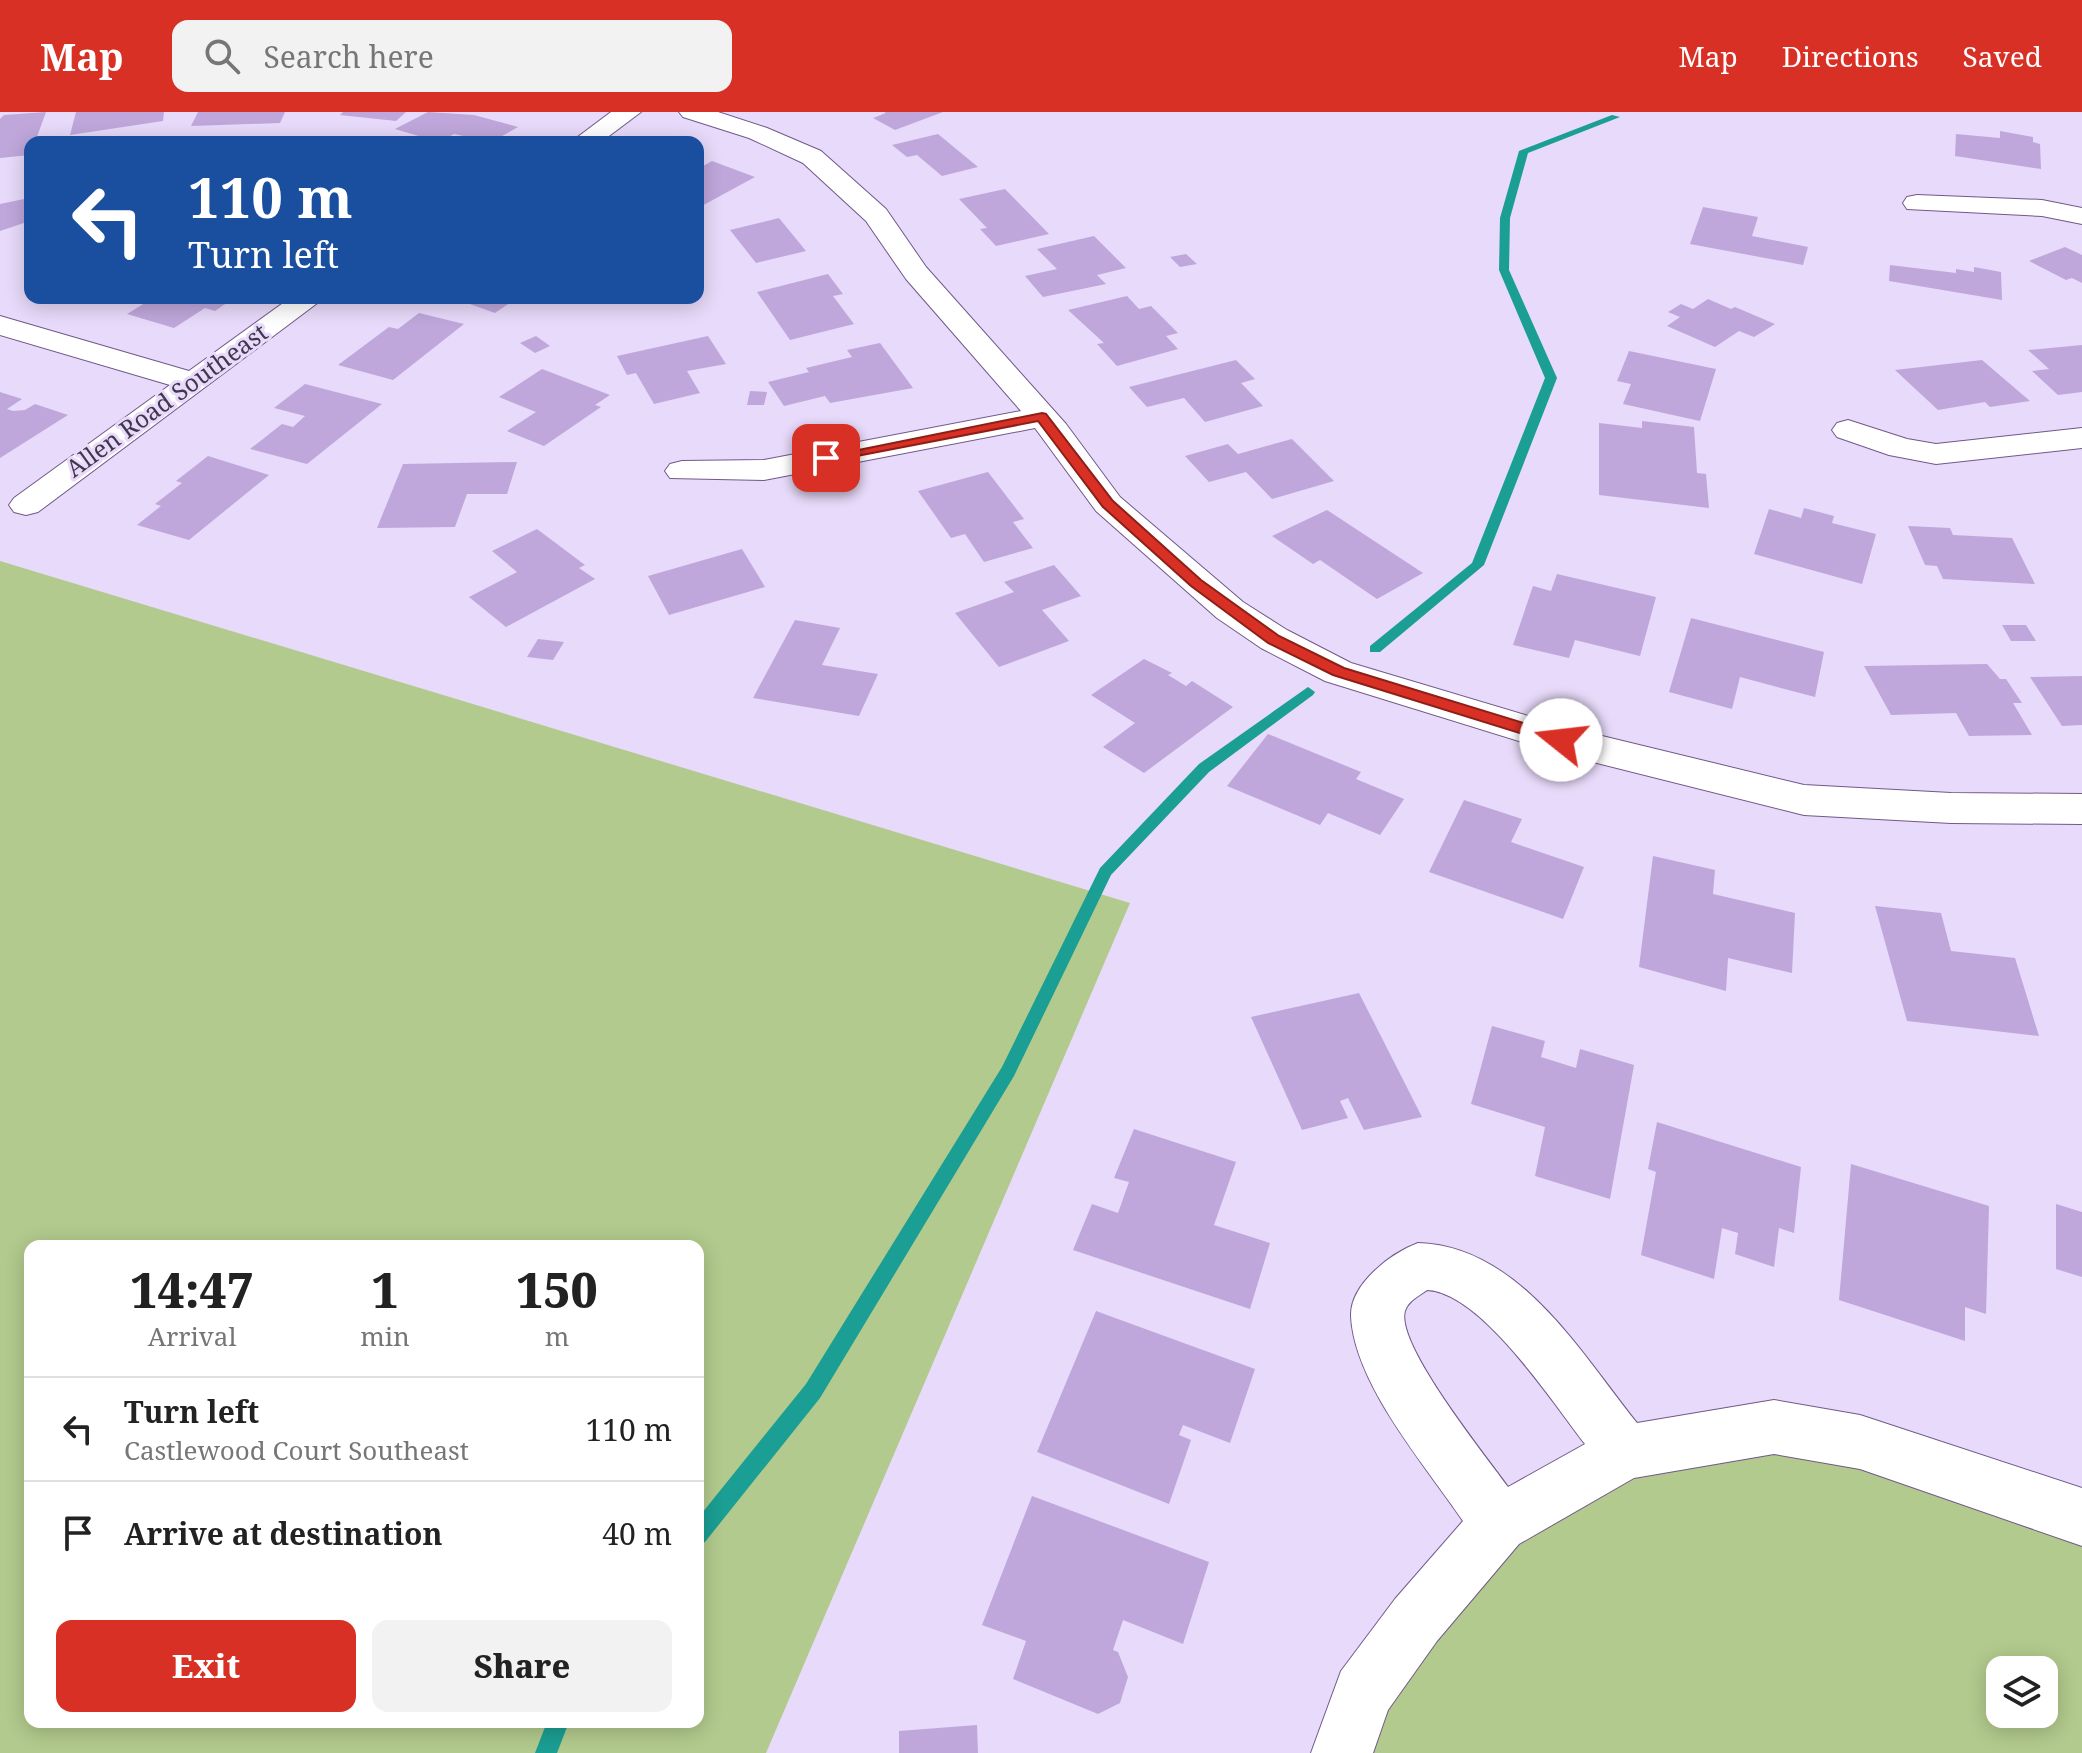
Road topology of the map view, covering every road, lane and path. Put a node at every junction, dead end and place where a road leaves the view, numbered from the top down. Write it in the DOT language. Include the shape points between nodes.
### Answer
graph roads {
  1 [pos="628,112"];
  2 [pos="692,112"];
  3 [pos="593,136"];
  4 [pos="1917,203"];
  5 [pos="2082,216"];
  6 [pos="301,304"];
  7 [pos="0,325"];
  8 [pos="193,382"];
  9 [pos="1042,417"];
  10 [pos="1848,430"];
  11 [pos="2082,438"];
  12 [pos="682,471"];
  13 [pos="26,505"];
  14 [pos="2082,809"];
  15 [pos="1625,1452"];
  16 [pos="2082,1517"];
  17 [pos="1499,1524"];
  18 [pos="1342,1753"];
  1 -- 3 [label="street"];
  2 -- 9 [label="street" via="812,157 876,215 916,273"];
  4 -- 5 [label="street" via="1982,203"];
  6 -- 8 [label="street, Allen Road Southeast"];
  7 -- 8 [label="street"];
  8 -- 13 [label="street, Allen Road Southeast"];
  9 -- 12 [label="street" via="764,470"];
  9 -- 14 [label="street" via="1108,504 1162,554 1241,617 1338,672 1561,740 1804,800"];
  10 -- 11 [label="street" via="1936,454"];
  15 -- 16 [label="street" via="1774,1427 1860,1442"];
  15 -- 17 [label="street"];
  15 -- 17 [label="street" via="1525,1325 1496,1297 1445,1267 1418,1266 1391,1286 1377,1313 1383,1345 1395,1373"];
  17 -- 18 [label="street" via="1416,1620 1363,1693"];
}
